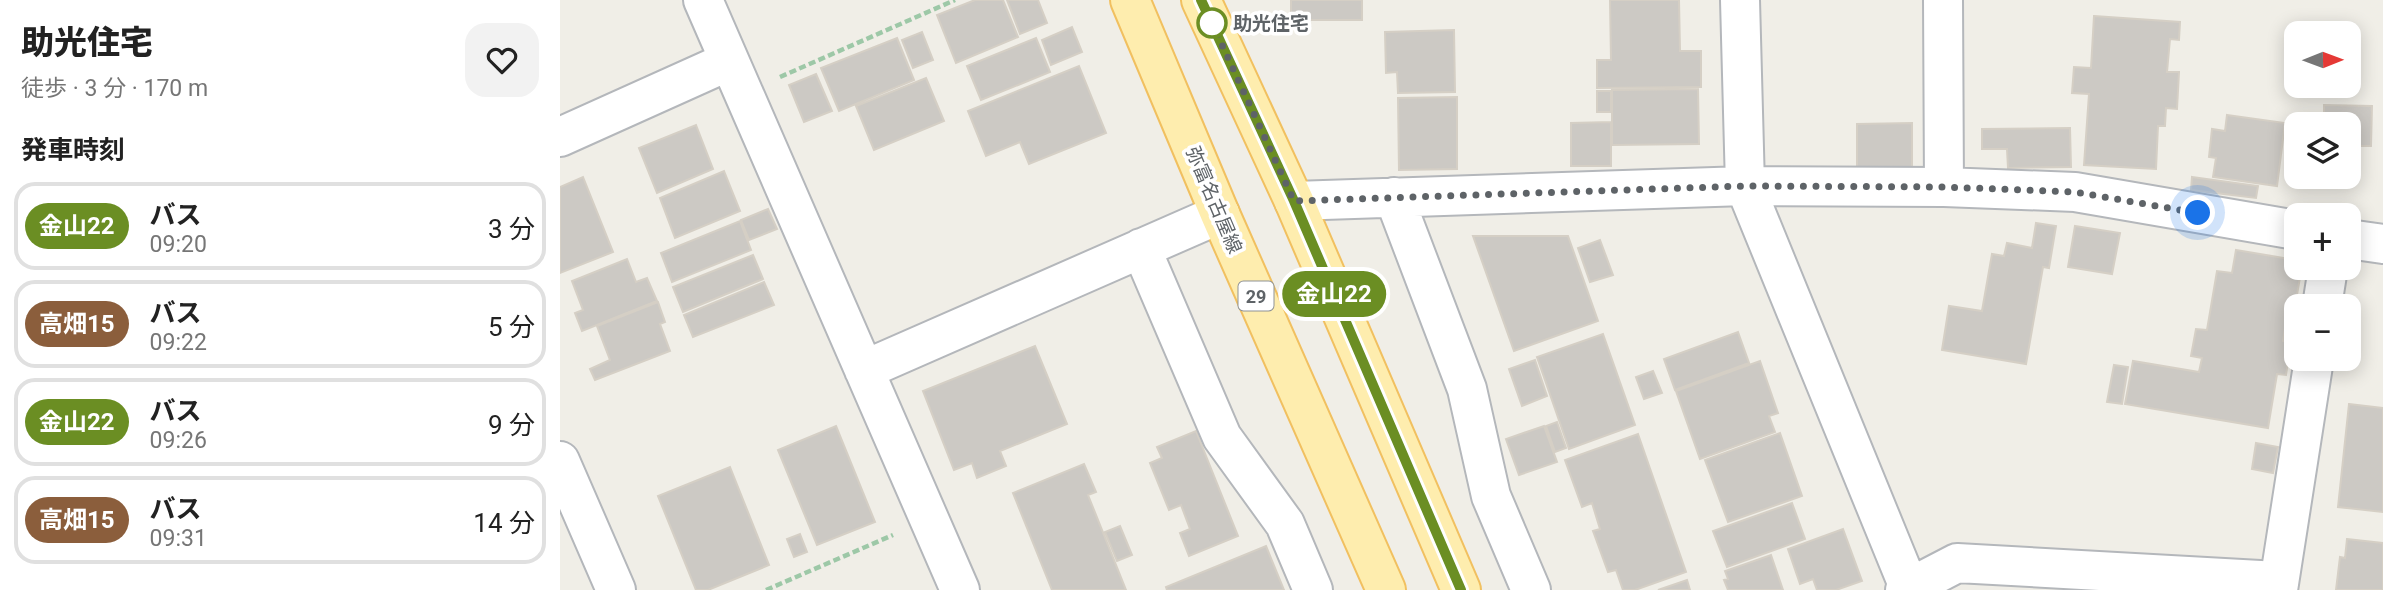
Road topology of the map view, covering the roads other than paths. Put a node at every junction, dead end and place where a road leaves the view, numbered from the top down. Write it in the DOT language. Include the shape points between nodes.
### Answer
graph roads {
  1 [pos="703,0"];
  2 [pos="1130,0"];
  3 [pos="1201,0"];
  4 [pos="1740,0"];
  5 [pos="1943,0"];
  6 [pos="737,77"];
  7 [pos="560,137"];
  8 [pos="1745,186"];
  9 [pos="1944,187"];
  10 [pos="1394,197"];
  11 [pos="1294,201"];
  12 [pos="1220,214"];
  13 [pos="2284,228"];
  14 [pos="2361,241"];
  15 [pos="2383,244"];
  16 [pos="1141,248"];
  17 [pos="864,370"];
  18 [pos="2312,371"];
  19 [pos="560,461"];
  20 [pos="2278,586"];
  21 [pos="1908,589"];
  22 [pos="616,590"];
  23 [pos="960,590"];
  24 [pos="1313,590"];
  25 [pos="1386,590"];
  26 [pos="1461,590"];
  27 [pos="1531,590"];
  1 -- 6 [label="street"];
  2 -- 12 [label="main road, 弥富名古屋線 / 29"];
  3 -- 11 [label="main road"];
  4 -- 8 [label="street"];
  5 -- 9 [label="street"];
  6 -- 7 [label="street"];
  6 -- 17 [label="street"];
  8 -- 9 [label="street"];
  8 -- 10 [label="street"];
  8 -- 21 [label="street"];
  9 -- 13 [label="street" via="2075,192"];
  10 -- 11 [label="street"];
  10 -- 27 [label="street" via="1467,390 1491,496"];
  11 -- 26 [label="main road"];
  12 -- 16 [label="street"];
  12 -- 25 [label="main road, 弥富名古屋線 / 29"];
  14 -- 15 [label="street"];
  16 -- 17 [label="street"];
  16 -- 24 [label="street" via="1222,437 1285,524"];
  17 -- 23 [label="street"];
  18 -- 20 [label="street"];
  19 -- 22 [label="street"];
  20 -- 21 [label="street" via="1957,563"];
}
